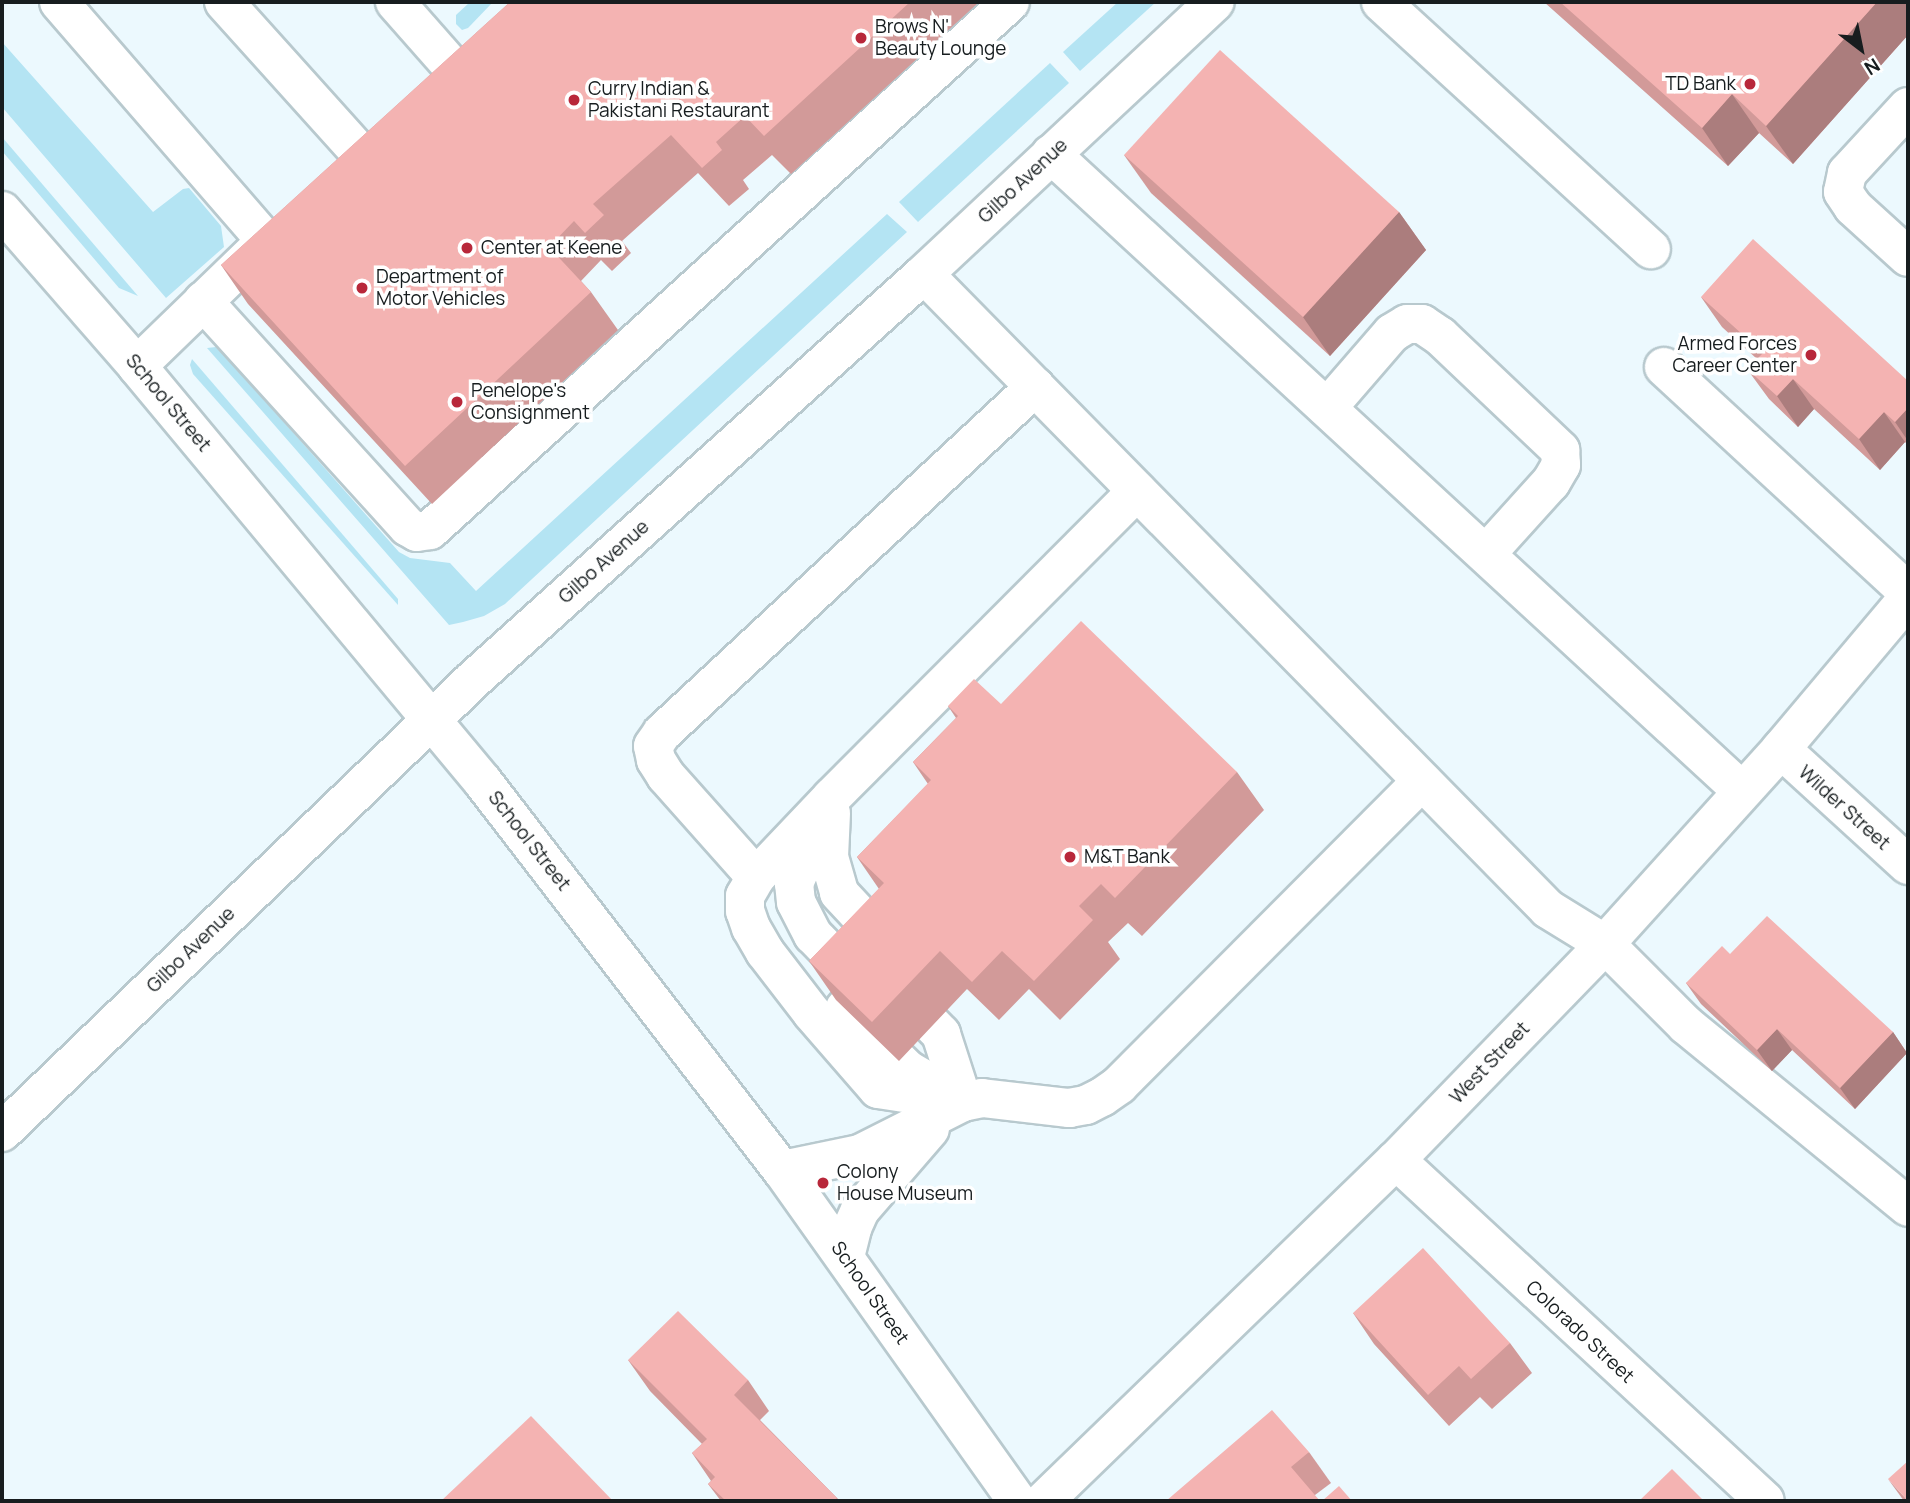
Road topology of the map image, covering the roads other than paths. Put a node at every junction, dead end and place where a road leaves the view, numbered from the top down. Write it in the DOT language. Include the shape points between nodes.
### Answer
graph roads {
  1 [pos="59,2"];
  2 [pos="224,2"];
  3 [pos="395,2"];
  4 [pos="1010,2"];
  5 [pos="1215,2"];
  6 [pos="1381,2"];
  7 [pos="424,96"];
  8 [pos="1908,107"];
  9 [pos="1051,154"];
  10 [pos="333,179"];
  11 [pos="2,211"];
  12 [pos="295,214"];
  13 [pos="266,241"];
  14 [pos="1651,249"];
  15 [pos="1908,257"];
  16 [pos="924,274"];
  17 [pos="203,302"];
  18 [pos="137,366"];
  19 [pos="1664,368"];
  20 [pos="1035,387"];
  21 [pos="1327,408"];
  22 [pos="1138,491"];
  23 [pos="1486,554"];
  24 [pos="1908,592"];
  25 [pos="1908,598"];
  26 [pos="432,719"];
  27 [pos="1781,749"];
  28 [pos="1422,781"];
  29 [pos="1742,791"];
  30 [pos="832,797"];
  31 [pos="1908,865"];
  32 [pos="756,877"];
  33 [pos="1605,943"];
  34 [pos="954,1107"];
  35 [pos="2,1132"];
  36 [pos="1396,1160"];
  37 [pos="782,1170"];
  38 [pos="1908,1207"];
  39 [pos="845,1257"];
  40 [pos="1017,1501"];
  41 [pos="1044,1501"];
  42 [pos="1765,1501"];
  1 -- 13 [label="street"];
  2 -- 10 [label="street" via="373,143"];
  3 -- 7 [label="street" via="467,57"];
  4 -- 17 [label="street" via="430,530 416,532 408,527"];
  5 -- 9 [label="street, Gilbo Avenue"];
  6 -- 14 [label="street"];
  8 -- 15 [label="street" via="1847,173 1843,192 1853,207"];
  9 -- 16 [label="street, Gilbo Avenue"];
  9 -- 21 [label="street"];
  11 -- 18 [label="street, School Street"];
  12 -- 13 [label="street"];
  13 -- 17 [label="street"];
  16 -- 20 [label="street"];
  16 -- 26 [label="street, Gilbo Avenue"];
  17 -- 18 [label="street"];
  18 -- 26 [label="street, School Street"];
  19 -- 24 [label="street"];
  20 -- 22 [label="street"];
  20 -- 32 [label="street" via="653,746 666,776"];
  21 -- 23 [label="street"];
  21 -- 23 [label="street" via="1392,333 1407,324 1422,324 1440,336 1560,450 1561,465 1551,482"];
  22 -- 28 [label="street"];
  22 -- 30 [label="street"];
  23 -- 29 [label="street"];
  25 -- 27 [label="street, West Street"];
  26 -- 35 [label="street, Gilbo Avenue"];
  26 -- 37 [label="street, School Street"];
  27 -- 29 [label="street, West Street"];
  27 -- 31 [label="street, Wilder Street"];
  28 -- 33 [label="street" via="1548,909"];
  28 -- 34 [label="street" via="1102,1097 1069,1108 982,1098"];
  29 -- 33 [label="street, West Street"];
  30 -- 32 [label="street"];
  30 -- 34 [label="street" via="830,857 839,893 960,1018"];
  30 -- 34 [label="street" via="772,895 776,925 811,975 908,1070"];
  32 -- 34 [label="street" via="745,895 751,928 812,1013 878,1089"];
  33 -- 36 [label="street, West Street"];
  33 -- 38 [label="street" via="1686,1025"];
  34 -- 37 [label="street" via="860,1154"];
  34 -- 39 [label="street" via="860,1210"];
  36 -- 41 [label="street, West Street"];
  36 -- 42 [label="street, Colorado Street"];
  37 -- 39 [label="street, School Street"];
  39 -- 40 [label="street, School Street"];
}
